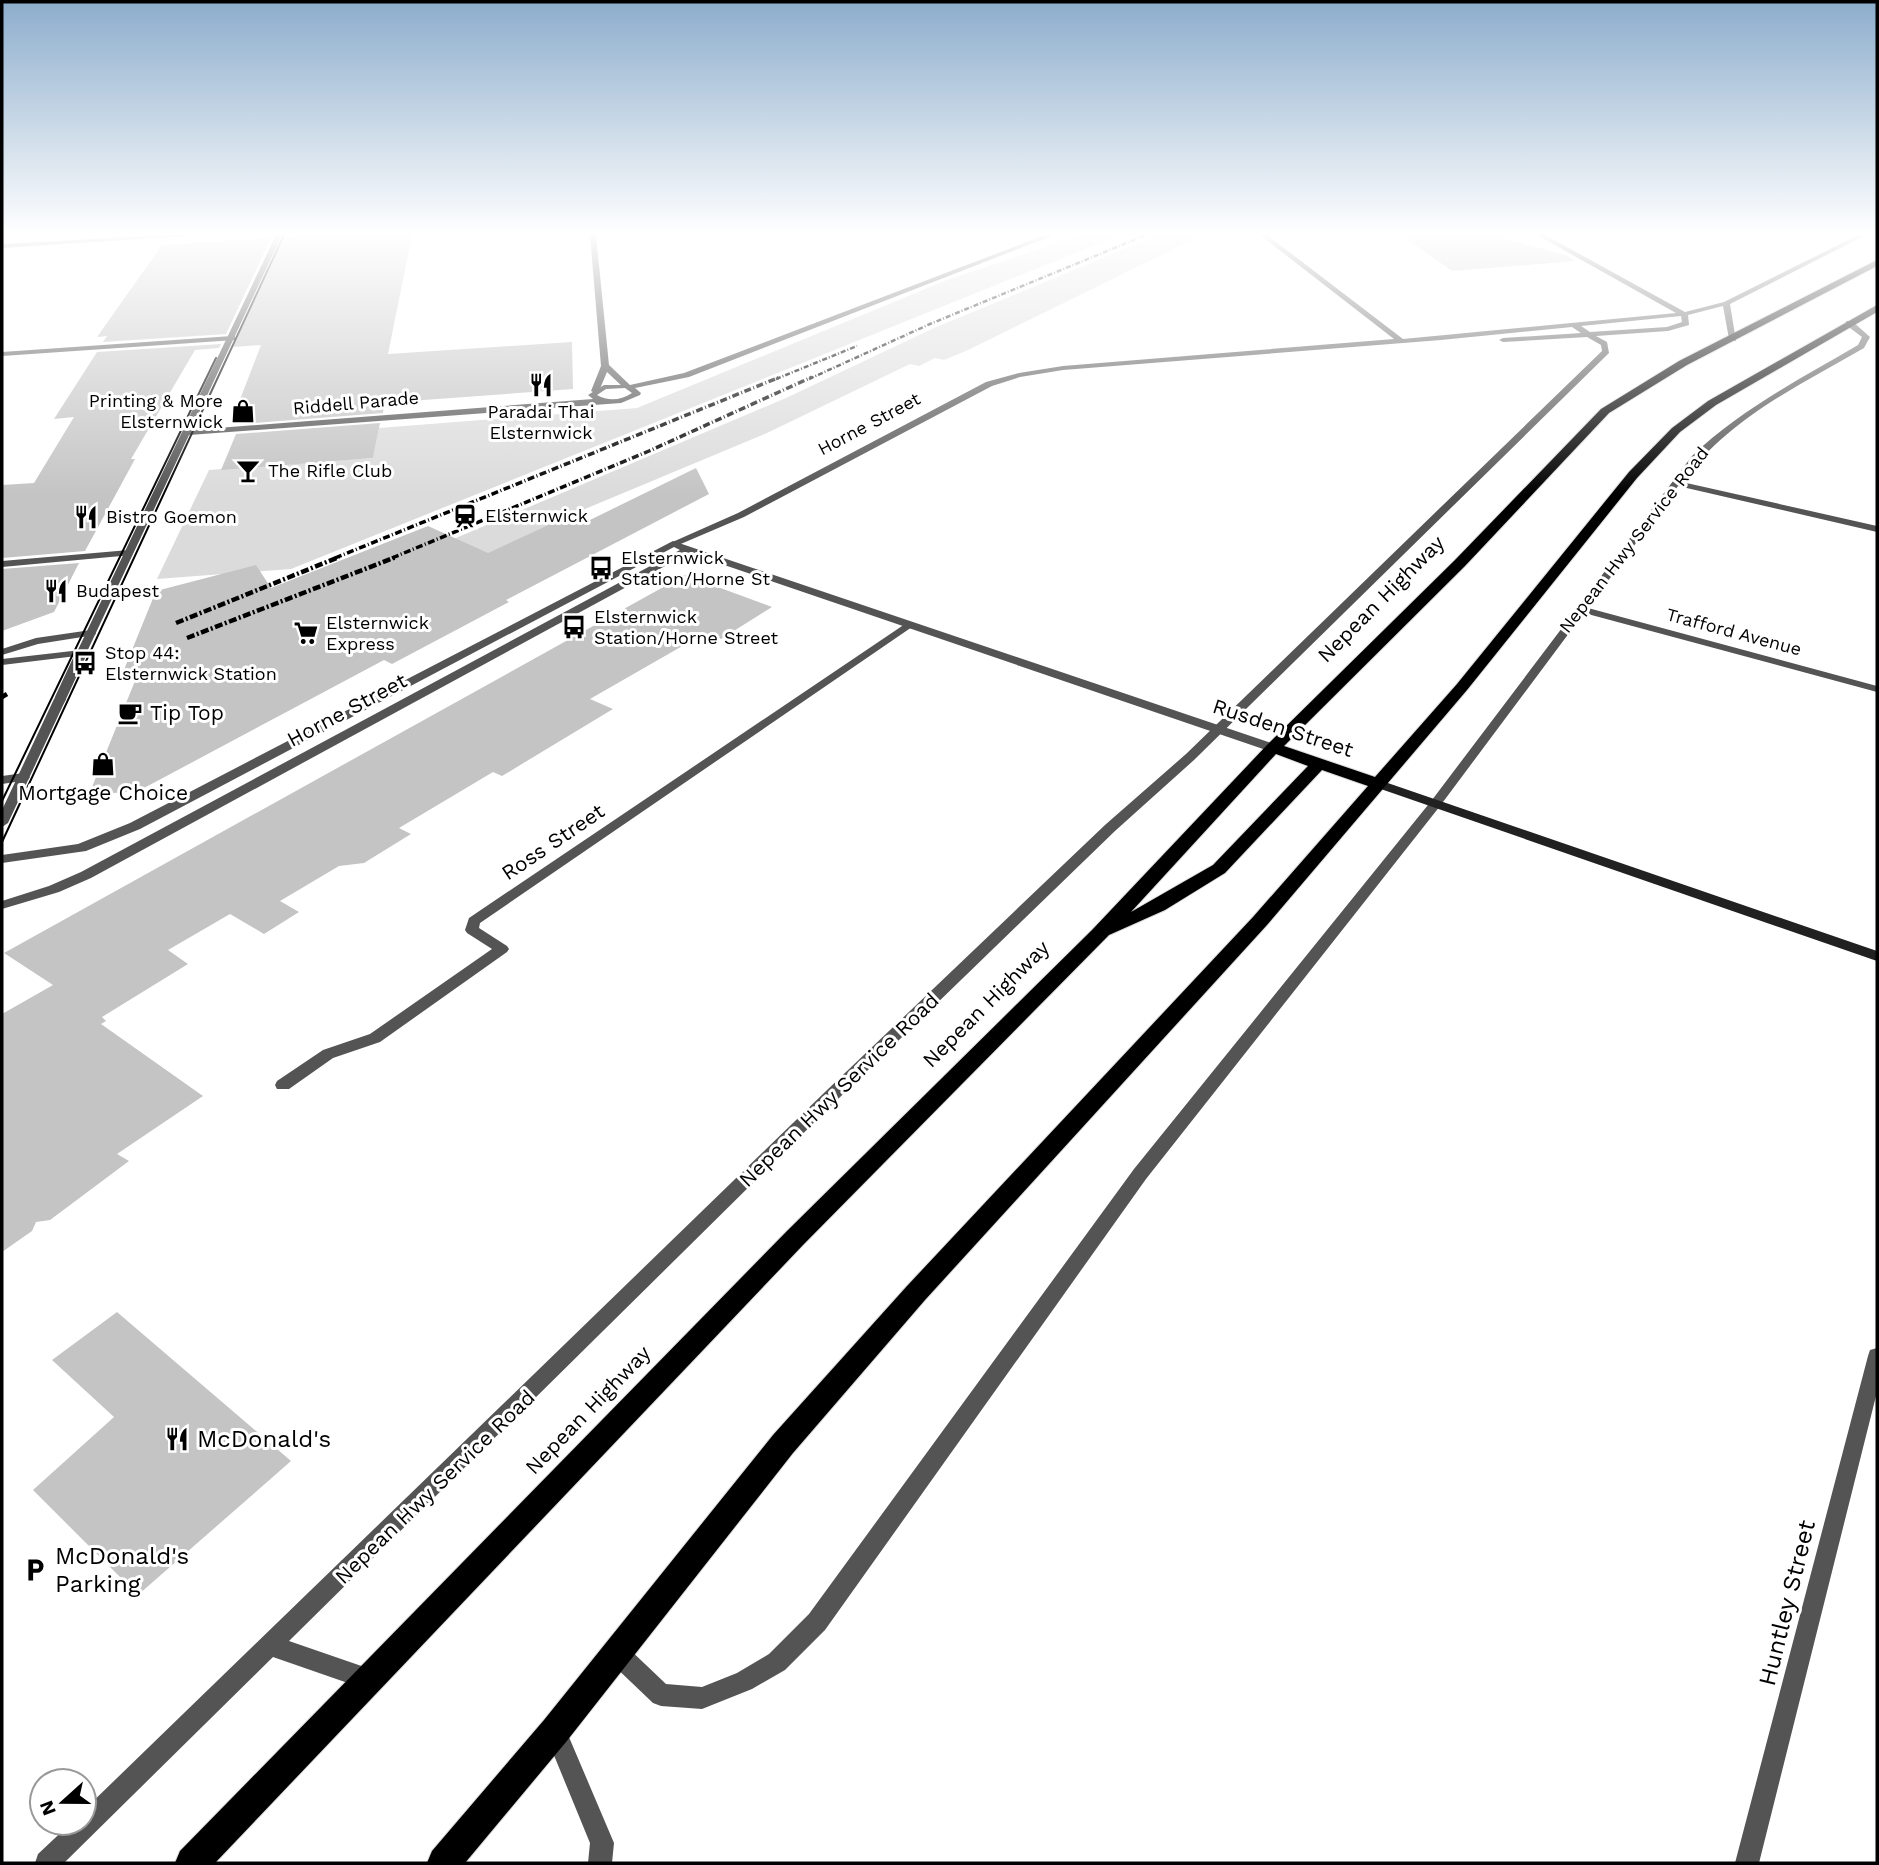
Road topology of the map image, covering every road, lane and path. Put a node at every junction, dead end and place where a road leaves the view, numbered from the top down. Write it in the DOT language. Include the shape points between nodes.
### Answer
graph roads {
  1 [pos="239,322"];
  2 [pos="601,322"];
  3 [pos="824,322"];
  4 [pos="1376,322"];
  5 [pos="1611,322"];
  6 [pos="1686,322"];
  7 [pos="1730,322"];
  8 [pos="1765,322"];
  9 [pos="1849,323"];
  10 [pos="1575,326"];
  11 [pos="1590,335"];
  12 [pos="232,338"];
  13 [pos="1441,338"];
  14 [pos="1733,339"];
  15 [pos="1401,341"];
  16 [pos="2,354"];
  17 [pos="605,366"];
  18 [pos="686,375"];
  19 [pos="628,387"];
  20 [pos="595,391"];
  21 [pos="633,397"];
  22 [pos="604,401"];
  23 [pos="530,405"];
  24 [pos="185,433"];
  25 [pos="1676,484"];
  26 [pos="741,515"];
  27 [pos="1877,529"];
  28 [pos="673,544"];
  29 [pos="689,549"];
  30 [pos="129,553"];
  31 [pos="2,564"];
  32 [pos="1581,608"];
  33 [pos="533,618"];
  34 [pos="550,624"];
  35 [pos="908,625"];
  36 [pos="91,633"];
  37 [pos="2,652"];
  38 [pos="81,655"];
  39 [pos="2,662"];
  40 [pos="1877,689"];
  41 [pos="352,713"];
  42 [pos="370,722"];
  43 [pos="1216,730"];
  44 [pos="1273,748"];
  45 [pos="1319,764"];
  46 [pos="24,777"];
  47 [pos="2,780"];
  48 [pos="1378,783"];
  49 [pos="186,801"];
  50 [pos="1436,803"];
  51 [pos="205,811"];
  52 [pos="2,823"];
  53 [pos="2,859"];
  54 [pos="2,905"];
  55 [pos="1099,934"];
  56 [pos="1877,957"];
  57 [pos="283,1085"];
  58 [pos="1877,1356"];
  59 [pos="273,1646"];
  60 [pos="617,1653"];
  61 [pos="368,1679"];
  62 [pos="555,1731"];
  63 [pos="47,1863"];
  64 [pos="192,1863"];
  65 [pos="444,1863"];
  66 [pos="600,1863"];
  67 [pos="1748,1863"];
  1 -- 12 [label="street"];
  2 -- 17 [label="street"];
  3 -- 18 [label="street"];
  4 -- 15 [label="street"];
  5 -- 10 [label="street"];
  6 -- 11 [label="street" via="1672,328"];
  7 -- 14 [label="street"];
  8 -- 14 [label="highway, Nepean Highway"];
  9 -- 25 [label="street, Nepean Hwy Service Road" via="1866,337 1861,346 1729,425"];
  9 -- 48 [label="highway" via="1712,403 1676,430 1633,475"];
  10 -- 11 [label="street"];
  10 -- 13 [label="street"];
  11 -- 13 [label="street"];
  11 -- 43 [label="street, Nepean Hwy Service Road" via="1604,344 1606,351"];
  12 -- 16 [label="street"];
  12 -- 24 [label="street"];
  13 -- 15 [label="street, Horne Street"];
  14 -- 44 [label="highway, Nepean Highway" via="1605,411"];
  15 -- 26 [label="street, Horne Street" via="1018,375 989,384"];
  17 -- 19 [label="street"];
  17 -- 20 [label="street"];
  18 -- 19 [label="street"];
  18 -- 21 [label="street" via="671,386"];
  19 -- 20 [label="street, Riddell Parade"];
  19 -- 21 [label="street" via="636,391"];
  20 -- 22 [label="street" via="593,398"];
  20 -- 23 [label="street, Riddell Parade"];
  21 -- 22 [label="street, Riddell Parade"];
  22 -- 23 [label="street, Riddell Parade"];
  23 -- 24 [label="street, Riddell Parade"];
  24 -- 30 [label="street"];
  25 -- 27 [label="street"];
  25 -- 32 [label="street, Nepean Hwy Service Road"];
  26 -- 28 [label="street, Horne Street"];
  26 -- 29 [label="street, Horne Street"];
  28 -- 29 [label="street, Rusden Street"];
  28 -- 33 [label="street, Horne Street"];
  29 -- 34 [label="street, Horne Street"];
  29 -- 35 [label="street, Rusden Street"];
  30 -- 31 [label="street"];
  30 -- 36 [label="street"];
  32 -- 40 [label="street, Trafford Avenue"];
  32 -- 50 [label="street, Nepean Hwy Service Road"];
  33 -- 34 [label="street"];
  33 -- 41 [label="street, Horne Street"];
  34 -- 42 [label="street, Horne Street"];
  35 -- 43 [label="street, Rusden Street"];
  35 -- 57 [label="street, Ross Street" via="474,921 472,930 502,949 375,1038 328,1054"];
  36 -- 37 [label="street" via="44,639"];
  36 -- 38 [label="street"];
  38 -- 39 [label="street"];
  38 -- 46 [label="street, bridge"];
  41 -- 42 [label="street"];
  41 -- 49 [label="street, Horne Street"];
  42 -- 51 [label="street, Horne Street"];
  43 -- 44 [label="street, Rusden Street"];
  43 -- 59 [label="street, Nepean Hwy Service Road" via="831,1096"];
  44 -- 45 [label="highway, Rusden Street"];
  44 -- 55 [label="highway, Nepean Highway"];
  45 -- 48 [label="highway, Rusden Street"];
  45 -- 55 [label="highway" via="1219,869"];
  46 -- 47 [label="street"];
  46 -- 52 [label="street"];
  48 -- 50 [label="main road, Rusden Street"];
  48 -- 60 [label="highway" via="1147,1046 844,1374"];
  49 -- 51 [label="street"];
  49 -- 53 [label="street, Horne Street" via="81,848"];
  50 -- 56 [label="main road, Rusden Street"];
  50 -- 60 [label="street" via="1140,1174 817,1622 777,1662 702,1698 662,1695"];
  51 -- 54 [label="street, Horne Street" via="74,880"];
  55 -- 61 [label="highway, Nepean Highway" via="795,1238"];
  58 -- 67 [label="street, Huntley Street"];
  59 -- 61 [label="street"];
  59 -- 63 [label="street, Nepean Hwy Service Road"];
  60 -- 62 [label="highway"];
  61 -- 64 [label="highway, Nepean Highway"];
  62 -- 65 [label="highway"];
  62 -- 66 [label="street" via="602,1843"];
}
